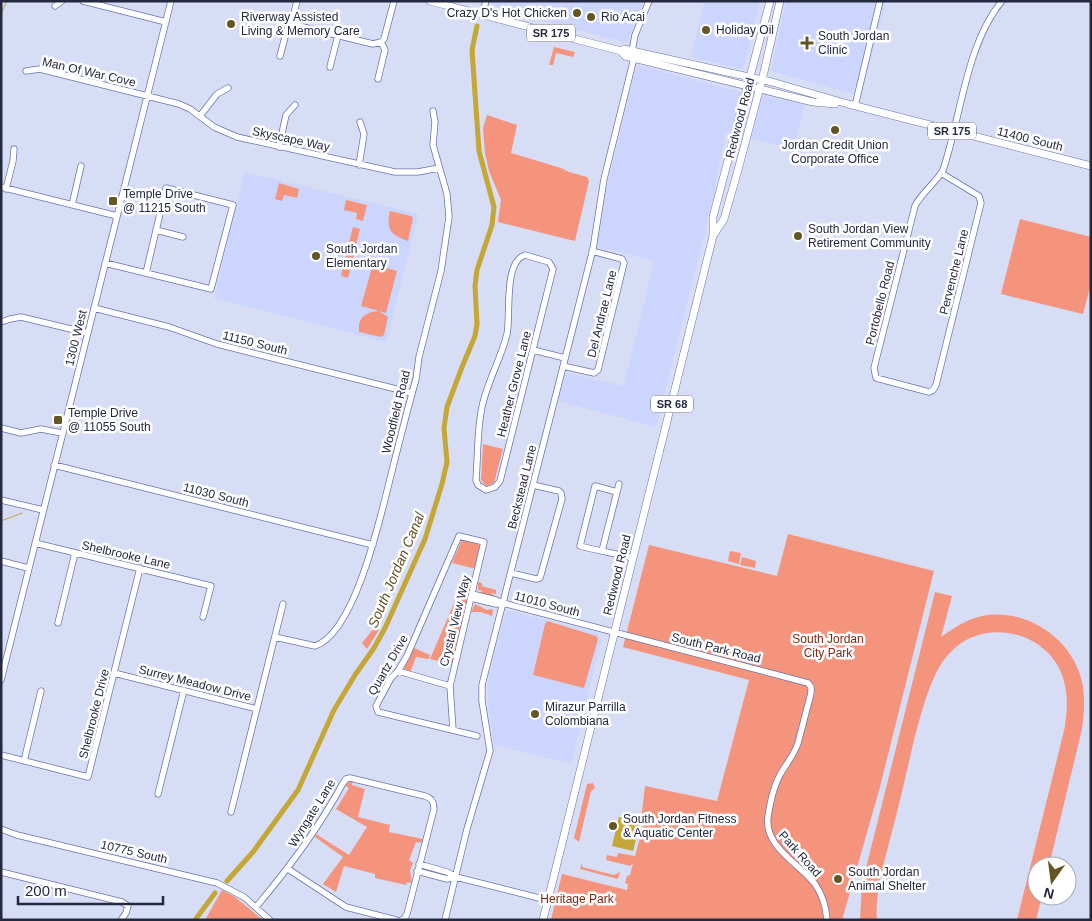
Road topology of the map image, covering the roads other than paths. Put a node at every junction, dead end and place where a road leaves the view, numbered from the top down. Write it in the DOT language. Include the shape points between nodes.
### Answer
graph roads {
  1 [pos="62,1"];
  2 [pos="84,1"];
  3 [pos="171,1"];
  4 [pos="297,1"];
  5 [pos="394,1"];
  6 [pos="430,1"];
  7 [pos="486,1"];
  8 [pos="650,1"];
  9 [pos="770,1"];
  10 [pos="780,1"];
  11 [pos="880,1"];
  12 [pos="1002,1"];
  13 [pos="55,6"];
  14 [pos="482,14"];
  15 [pos="294,21"];
  16 [pos="166,22"];
  17 [pos="338,35"];
  18 [pos="381,42"];
  19 [pos="633,54"];
  20 [pos="280,56"];
  21 [pos="330,68"];
  22 [pos="26,71"];
  23 [pos="749,77"];
  24 [pos="378,79"];
  25 [pos="762,80"];
  26 [pos="747,87"];
  27 [pos="228,88"];
  28 [pos="759,90"];
  29 [pos="147,96"];
  30 [pos="295,105"];
  31 [pos="851,105"];
  32 [pos="433,111"];
  33 [pos="200,116"];
  34 [pos="360,122"];
  35 [pos="954,131"];
  36 [pos="279,147"];
  37 [pos="14,149"];
  38 [pos="359,165"];
  39 [pos="81,166"];
  40 [pos="1091,166"];
  41 [pos="440,168"];
  42 [pos="942,173"];
  43 [pos="4,188"];
  44 [pos="72,205"];
  45 [pos="117,216"];
  46 [pos="156,230"];
  47 [pos="182,236"];
  48 [pos="713,236"];
  49 [pos="592,251"];
  50 [pos="105,262"];
  51 [pos="146,273"];
  52 [pos="94,308"];
  53 [pos="1,322"];
  54 [pos="87,333"];
  55 [pos="533,350"];
  56 [pos="565,358"];
  57 [pos="563,366"];
  58 [pos="929,392"];
  59 [pos="412,393"];
  60 [pos="1,428"];
  61 [pos="62,433"];
  62 [pos="54,465"];
  63 [pos="619,484"];
  64 [pos="533,485"];
  65 [pos="617,492"];
  66 [pos="1,500"];
  67 [pos="43,510"];
  68 [pos="459,536"];
  69 [pos="35,543"];
  70 [pos="373,545"];
  71 [pos="602,551"];
  72 [pos="75,553"];
  73 [pos="633,558"];
  74 [pos="1,561"];
  75 [pos="28,568"];
  76 [pos="140,568"];
  77 [pos="511,572"];
  78 [pos="472,596"];
  79 [pos="503,603"];
  80 [pos="283,604"];
  81 [pos="203,617"];
  82 [pos="58,623"];
  83 [pos="614,632"];
  84 [pos="274,636"];
  85 [pos="398,671"];
  86 [pos="114,673"];
  87 [pos="1,680"];
  88 [pos="450,686"];
  89 [pos="811,687"];
  90 [pos="184,690"];
  91 [pos="41,691"];
  92 [pos="257,709"];
  93 [pos="453,730"];
  94 [pos="477,736"];
  95 [pos="1,755"];
  96 [pos="24,761"];
  97 [pos="158,794"];
  98 [pos="231,812"];
  99 [pos="1,829"];
  100 [pos="419,864"];
  101 [pos="288,869"];
  102 [pos="1,872"];
  103 [pos="418,872"];
  104 [pos="456,877"];
  105 [pos="547,900"];
  106 [pos="256,907"];
  107 [pos="121,920"];
  108 [pos="270,920"];
  109 [pos="396,920"];
  110 [pos="401,920"];
  111 [pos="445,920"];
  112 [pos="542,920"];
  113 [pos="828,920"];
  1 -- 13 [label="street"];
  2 -- 16 [label="street"];
  3 -- 16 [label="street, 1300 West"];
  4 -- 15 [label="street"];
  5 -- 18 [label="street"];
  6 -- 14 [label="main road, 11400 South / SR 175"];
  7 -- 14 [label="street"];
  8 -- 19 [label="street, Beckstead Lane" via="635,35"];
  9 -- 23 [label="main road, Redwood Road / SR 68"];
  10 -- 25 [label="main road, Redwood Road / SR 68"];
  11 -- 31 [label="street"];
  12 -- 35 [label="street, Portobello Road" via="977,46"];
  14 -- 19 [label="main road, 11400 South / SR 175" via="621,51 625,56"];
  15 -- 17 [label="street" via="299,26"];
  15 -- 20 [label="street" via="288,26"];
  16 -- 29 [label="street, 1300 West"];
  17 -- 18 [label="street" via="372,44"];
  17 -- 21 [label="street"];
  18 -- 24 [label="street" via="385,50"];
  19 -- 23 [label="main road, 11400 South / SR 175"];
  19 -- 26 [label="main road, 11400 South / SR 175"];
  19 -- 49 [label="street, Beckstead Lane" via="604,179"];
  22 -- 29 [label="street, Man Of War Cove" via="40,69"];
  23 -- 25 [label="main road, 11400 South / SR 175"];
  23 -- 26 [label="main road, Redwood Road / SR 68"];
  25 -- 28 [label="main road, Redwood Road / SR 68"];
  25 -- 31 [label="main road, 11400 South / SR 175"];
  26 -- 28 [label="main road, 11400 South / SR 175"];
  26 -- 48 [label="main road, Redwood Road / SR 68" via="714,217"];
  27 -- 33 [label="street" via="216,94"];
  28 -- 31 [label="main road, 11400 South / SR 175" via="813,102"];
  28 -- 48 [label="main road, Redwood Road / SR 68" via="724,219"];
  29 -- 33 [label="street, Skyscape Way" via="179,104"];
  29 -- 45 [label="street, 1300 West"];
  30 -- 36 [label="street" via="286,115"];
  31 -- 35 [label="main road, 11400 South / SR 175"];
  32 -- 41 [label="street, Woodfield Road" via="434,145"];
  33 -- 36 [label="street, Skyscape Way" via="214,127 237,137"];
  34 -- 38 [label="street" via="364,134"];
  35 -- 40 [label="main road, 11400 South / SR 175"];
  35 -- 42 [label="street, Portobello Road"];
  36 -- 38 [label="street, Skyscape Way"];
  37 -- 43 [label="street"];
  38 -- 41 [label="street, Skyscape Way" via="408,173"];
  39 -- 44 [label="street"];
  41 -- 59 [label="street, Woodfield Road" via="449,205 448,228 441,272"];
  42 -- 58 [label="street, Pervenche Lane" via="979,196 981,203 936,385"];
  42 -- 58 [label="street, Portobello Road" via="923,192 915,206 874,371 876,378"];
  43 -- 44 [label="street"];
  44 -- 45 [label="street"];
  45 -- 50 [label="street, 1300 West"];
  46 -- 47 [label="street"];
  46 -- 51 [label="street"];
  46 -- 51 [label="street" via="166,188 233,205 211,289"];
  48 -- 73 [label="main road, Redwood Road / SR 68"];
  49 -- 56 [label="street, Beckstead Lane"];
  49 -- 57 [label="street, Del Andrae Lane" via="622,259 624,263 598,370 594,373"];
  50 -- 51 [label="street"];
  50 -- 52 [label="street, 1300 West"];
  52 -- 54 [label="street, 1300 West"];
  52 -- 59 [label="street, 11150 South" via="217,344"];
  53 -- 54 [label="street" via="21,317"];
  54 -- 61 [label="street, 1300 West"];
  55 -- 55 [label="street, Heather Grove Lane" via="553,269 549,262 522,256 516,262 509,283 507,333 482,408 477,484 481,488 490,489 500,481"];
  55 -- 56 [label="street"];
  56 -- 57 [label="street, Beckstead Lane"];
  57 -- 64 [label="street, Beckstead Lane"];
  59 -- 70 [label="street, Woodfield Road"];
  60 -- 61 [label="street" via="21,433 42,429"];
  61 -- 62 [label="street, 1300 West"];
  62 -- 67 [label="street, 1300 West"];
  62 -- 70 [label="street, 11030 South"];
  63 -- 65 [label="street"];
  64 -- 77 [label="street, Beckstead Lane"];
  64 -- 77 [label="street" via="561,493 562,500 540,578"];
  65 -- 71 [label="street"];
  65 -- 71 [label="street" via="596,486 580,546"];
  66 -- 67 [label="street"];
  67 -- 69 [label="street, 1300 West"];
  68 -- 78 [label="street, Crystal View Way" via="484,542"];
  68 -- 85 [label="street, Quartz Drive"];
  69 -- 72 [label="street, Shelbrooke Lane"];
  69 -- 75 [label="street, 1300 West"];
  70 -- 84 [label="street, Woodfield Road" via="343,619 329,636 315,646"];
  71 -- 73 [label="street"];
  72 -- 76 [label="street, Shelbrooke Lane"];
  72 -- 82 [label="street"];
  73 -- 83 [label="main road, Redwood Road / SR 68"];
  74 -- 75 [label="street"];
  75 -- 87 [label="street, 1300 West"];
  76 -- 81 [label="street, Shelbrooke Lane" via="211,586"];
  76 -- 86 [label="street, Shelbrooke Drive"];
  77 -- 79 [label="street, Beckstead Lane"];
  78 -- 79 [label="street, 11010 South"];
  78 -- 88 [label="street, Crystal View Way"];
  79 -- 83 [label="street, 11010 South"];
  79 -- 104 [label="street, Beckstead Lane" via="482,685 490,751"];
  80 -- 84 [label="street, Surrey Meadow Drive"];
  83 -- 89 [label="street, South Park Road" via="801,680"];
  83 -- 105 [label="main road, Redwood Road / SR 68"];
  84 -- 92 [label="street, Surrey Meadow Drive"];
  85 -- 88 [label="street"];
  85 -- 93 [label="street, Quartz Drive" via="376,706 378,712"];
  86 -- 90 [label="street, Surrey Meadow Drive"];
  86 -- 96 [label="street, Shelbrooke Drive" via="88,777"];
  88 -- 93 [label="street, Crystal View Way"];
  89 -- 113 [label="street, Park Road" via="796,751 777,782 768,828 773,841 815,884"];
  90 -- 92 [label="street, Surrey Meadow Drive"];
  90 -- 97 [label="street"];
  91 -- 96 [label="street"];
  92 -- 98 [label="street"];
  93 -- 94 [label="street, Quartz Drive"];
  95 -- 96 [label="street, Shelbrooke Drive"];
  99 -- 106 [label="street, 10775 South" via="218,883"];
  100 -- 101 [label="street, Wyngate Lane" via="434,809 430,798 346,779"];
  100 -- 103 [label="street"];
  100 -- 104 [label="street"];
  101 -- 106 [label="street, Wyngate Lane"];
  101 -- 109 [label="street" via="346,907"];
  102 -- 107 [label="street" via="118,900 128,906"];
  103 -- 104 [label="street" via="447,879"];
  103 -- 110 [label="street" via="407,914"];
  104 -- 105 [label="street"];
  104 -- 111 [label="street, Beckstead Lane"];
  105 -- 112 [label="main road, Redwood Road / SR 68"];
  106 -- 108 [label="street, 10775 South"];
}
